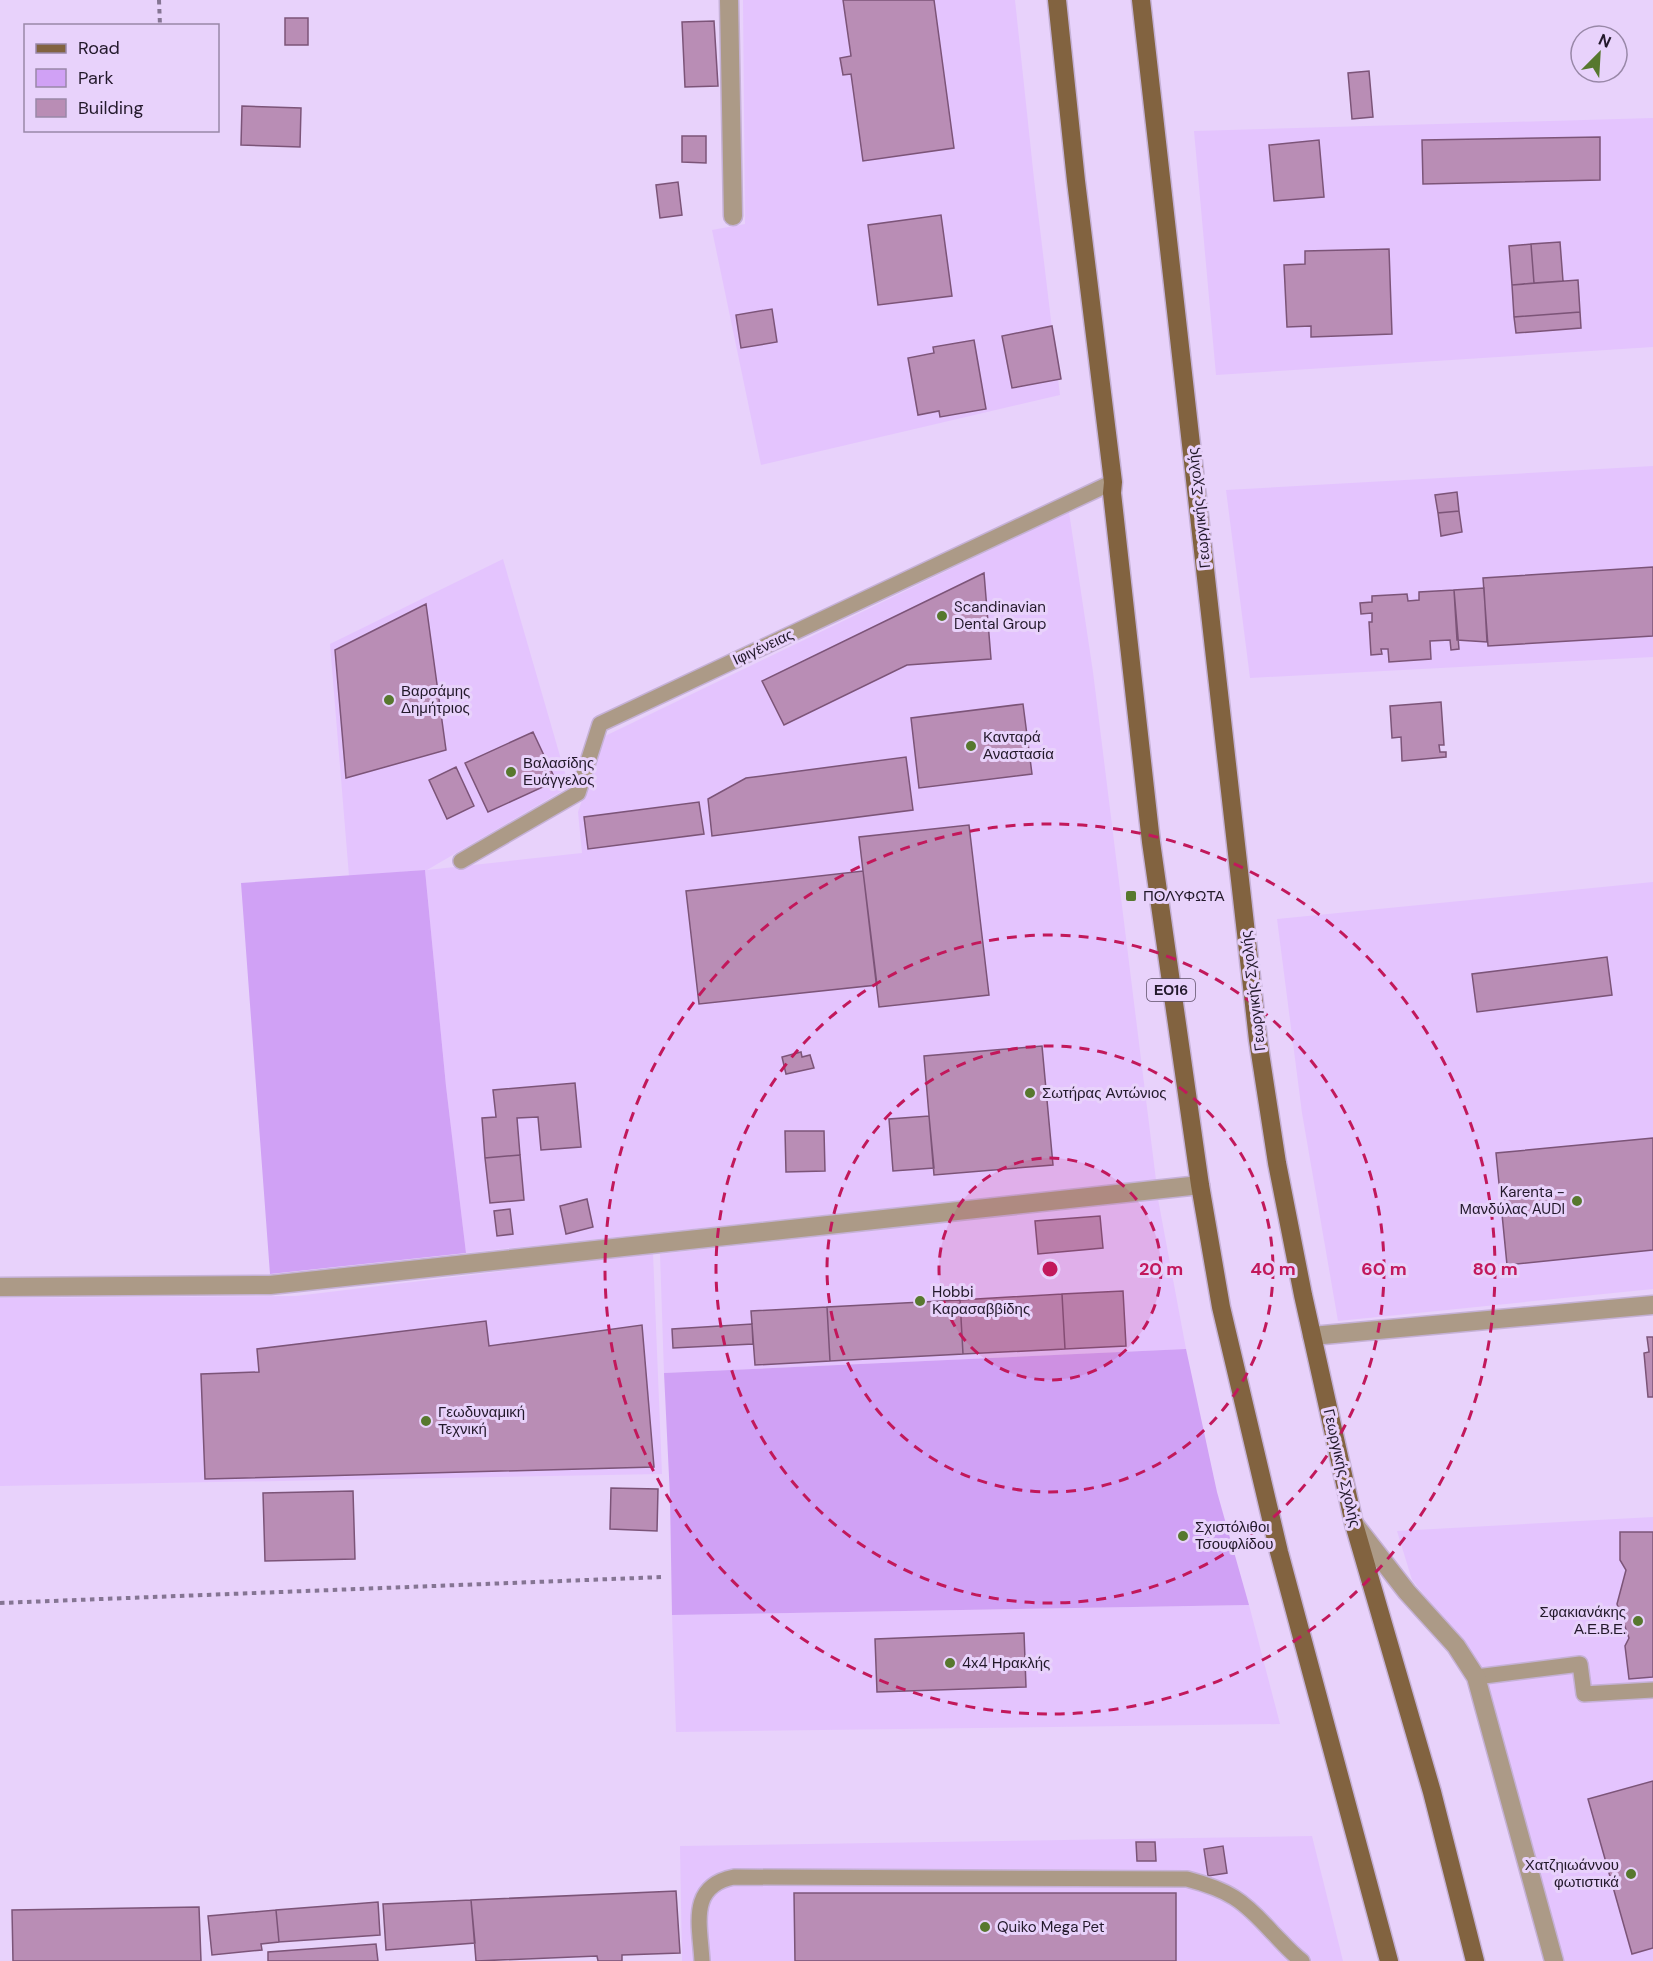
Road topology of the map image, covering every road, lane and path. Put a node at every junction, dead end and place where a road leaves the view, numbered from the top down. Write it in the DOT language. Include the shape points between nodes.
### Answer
graph roads {
  1 [pos="159,0"];
  2 [pos="729,0"];
  3 [pos="1057,0"];
  4 [pos="1141,0"];
  5 [pos="160,24"];
  6 [pos="733,216"];
  7 [pos="1113,482"];
  8 [pos="460,861"];
  9 [pos="1200,1185"];
  10 [pos="0,1287"];
  11 [pos="1653,1305"];
  12 [pos="1312,1336"];
  13 [pos="1354,1524"];
  14 [pos="663,1577"];
  15 [pos="0,1604"];
  16 [pos="1476,1677"];
  17 [pos="1653,1690"];
  18 [pos="702,1961"];
  19 [pos="1302,1961"];
  20 [pos="1389,1961"];
  21 [pos="1475,1961"];
  22 [pos="1554,1961"];
  1 -- 5 [label="path"];
  2 -- 6 [label="street"];
  3 -- 7 [label="main road, ΕΟ16"];
  4 -- 12 [label="main road, Γεωργικής Σχολής" via="1258,1040 1277,1163"];
  7 -- 8 [label="lane, Ιφιγένειας" via="600,724 578,793"];
  7 -- 9 [label="main road, ΕΟ16" via="1152,842"];
  9 -- 10 [label="street" via="270,1285"];
  9 -- 20 [label="main road, ΕΟ16" via="1221,1307 1279,1552"];
  11 -- 12 [label="street"];
  12 -- 13 [label="main road, Γεωργικής Σχολής"];
  13 -- 16 [label="street" via="1456,1646"];
  13 -- 21 [label="main road, Γεωργικής Σχολής" via="1432,1792"];
  14 -- 15 [label="path"];
  16 -- 17 [label="lane" via="1580,1664 1584,1694"];
  16 -- 22 [label="street"];
  18 -- 19 [label="lane" via="700,1904 708,1889 720,1880 734,1877 1187,1879 1235,1896"];
}
